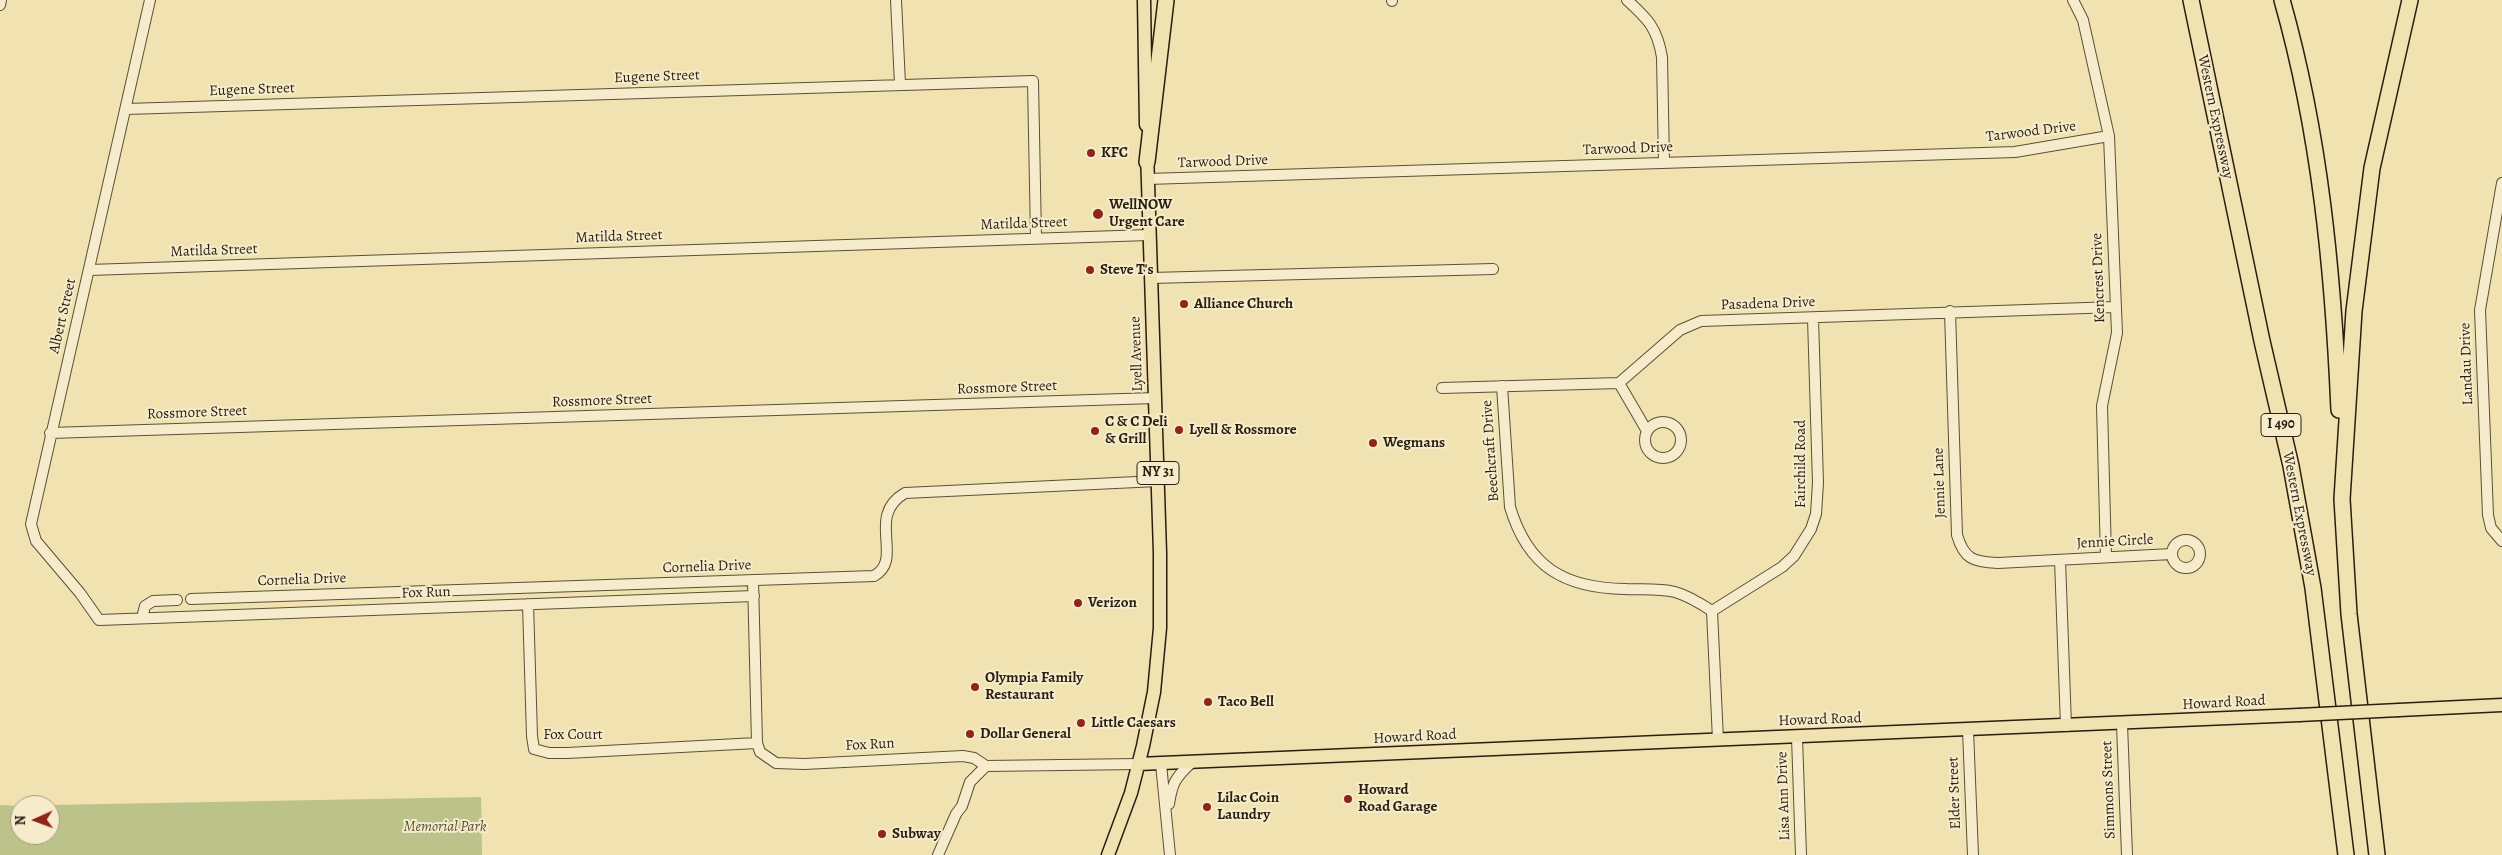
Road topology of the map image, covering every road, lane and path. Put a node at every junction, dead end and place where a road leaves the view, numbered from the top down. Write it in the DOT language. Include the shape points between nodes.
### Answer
graph roads {
  1 [pos="1,0"];
  2 [pos="150,0"];
  3 [pos="896,0"];
  4 [pos="1144,0"];
  5 [pos="1166,0"];
  6 [pos="1627,0"];
  7 [pos="2073,0"];
  8 [pos="2181,0"];
  9 [pos="2191,0"];
  10 [pos="2282,0"];
  11 [pos="2409,2"];
  12 [pos="0,5"];
  13 [pos="900,84"];
  14 [pos="2210,90"];
  15 [pos="126,109"];
  16 [pos="2109,136"];
  17 [pos="1147,162"];
  18 [pos="1664,163"];
  19 [pos="1147,179"];
  20 [pos="2502,183"];
  21 [pos="1149,235"];
  22 [pos="1036,238"];
  23 [pos="1493,268"];
  24 [pos="89,270"];
  25 [pos="1151,278"];
  26 [pos="2116,307"];
  27 [pos="1950,311"];
  28 [pos="1813,318"];
  29 [pos="1619,383"];
  30 [pos="1502,386"];
  31 [pos="1442,388"];
  32 [pos="1155,398"];
  33 [pos="1647,431"];
  34 [pos="50,433"];
  35 [pos="1158,481"];
  36 [pos="2342,499"];
  37 [pos="2502,542"];
  38 [pos="2172,554"];
  39 [pos="2106,558"];
  40 [pos="2060,560"];
  41 [pos="753,580"];
  42 [pos="754,596"];
  43 [pos="191,599"];
  44 [pos="177,600"];
  45 [pos="528,604"];
  46 [pos="1712,611"];
  47 [pos="142,618"];
  48 [pos="99,620"];
  49 [pos="2502,705"];
  50 [pos="2122,724"];
  51 [pos="2066,726"];
  52 [pos="1968,730"];
  53 [pos="1797,737"];
  54 [pos="1718,740"];
  55 [pos="757,743"];
  56 [pos="1191,763"];
  57 [pos="1138,764"];
  58 [pos="1161,764"];
  59 [pos="986,766"];
  60 [pos="1168,814"];
  61 [pos="938,855"];
  62 [pos="1108,855"];
  63 [pos="1170,855"];
  64 [pos="1801,855"];
  65 [pos="1973,855"];
  66 [pos="2127,855"];
  67 [pos="2346,855"];
  68 [pos="2376,855"];
  1 -- 12 [label="street"];
  2 -- 15 [label="street, Albert Street"];
  3 -- 13 [label="street"];
  4 -- 17 [label="main road, Lyell Avenue / NY 31"];
  5 -- 17 [label="highway"];
  6 -- 18 [label="street" via="1654,27 1659,40"];
  7 -- 16 [label="street, Kencrest Drive" via="2083,20"];
  8 -- 14 [label="highway"];
  9 -- 14 [label="highway, Western Expressway / I 490"];
  10 -- 36 [label="highway" via="2304,83 2326,225"];
  11 -- 36 [label="highway" via="2372,168 2354,311"];
  13 -- 15 [label="street, Eugene Street"];
  13 -- 22 [label="street, Eugene Street" via="1032,81"];
  14 -- 67 [label="highway, Western Expressway / I 490" via="2311,578"];
  15 -- 24 [label="street, Albert Street"];
  16 -- 18 [label="street, Tarwood Drive" via="2015,152"];
  16 -- 26 [label="street, Kencrest Drive"];
  17 -- 19 [label="main road, Lyell Avenue / NY 31"];
  18 -- 19 [label="street, Tarwood Drive"];
  19 -- 21 [label="main road, Lyell Avenue / NY 31"];
  20 -- 37 [label="street, Landau Drive" via="2480,310 2488,515 2491,528"];
  21 -- 22 [label="street, Matilda Street"];
  21 -- 25 [label="main road, Lyell Avenue / NY 31"];
  22 -- 24 [label="street, Matilda Street"];
  23 -- 25 [label="street"];
  24 -- 34 [label="street, Albert Street"];
  25 -- 32 [label="main road, Lyell Avenue / NY 31"];
  26 -- 27 [label="street, Pasadena Drive"];
  26 -- 39 [label="street, Kencrest Drive" via="2114,355 2104,386 2102,406"];
  27 -- 28 [label="street, Pasadena Drive"];
  27 -- 40 [label="street, Jennie Lane" via="1957,534 1961,550 1981,562"];
  28 -- 29 [label="street, Pasadena Drive" via="1701,321 1688,325"];
  28 -- 46 [label="street, Fairchild Road" via="1818,499 1811,529 1794,556 1782,567"];
  29 -- 30 [label="street"];
  29 -- 33 [label="street"];
  30 -- 31 [label="street"];
  30 -- 46 [label="street, Beechcraft Drive" via="1510,507 1519,532 1534,555 1552,572 1572,582 1600,588 1675,592 1693,598"];
  32 -- 34 [label="street, Rossmore Street"];
  32 -- 35 [label="main road, Lyell Avenue / NY 31"];
  34 -- 48 [label="street, Albert Street" via="32,514 32,533 41,549"];
  35 -- 41 [label="street, Cornelia Drive" via="905,493 886,512 887,564 882,572 874,576"];
  35 -- 57 [label="main road, Lyell Avenue / NY 31" via="1160,636 1154,692"];
  36 -- 68 [label="highway" via="2350,623"];
  38 -- 39 [label="street, Jennie Circle"];
  39 -- 40 [label="street, Jennie Circle"];
  40 -- 51 [label="street"];
  41 -- 42 [label="street"];
  41 -- 43 [label="street, Cornelia Drive"];
  42 -- 45 [label="street, Fox Run"];
  42 -- 55 [label="street"];
  44 -- 47 [label="street" via="153,601 145,606"];
  45 -- 47 [label="street, Fox Run"];
  45 -- 55 [label="street, Fox Court" via="534,749 567,753"];
  46 -- 54 [label="street"];
  47 -- 48 [label="street, Fox Run"];
  49 -- 50 [label="main road, Howard Road, bridge"];
  50 -- 51 [label="main road, Howard Road"];
  50 -- 66 [label="street, Simmons Street"];
  51 -- 52 [label="main road, Howard Road"];
  52 -- 53 [label="main road, Howard Road"];
  52 -- 65 [label="street, Elder Street"];
  53 -- 54 [label="main road, Howard Road"];
  53 -- 64 [label="street, Lisa Ann Drive"];
  54 -- 56 [label="main road, Howard Road"];
  55 -- 59 [label="street, Fox Run" via="760,752 776,763 963,756 974,758"];
  56 -- 58 [label="main road, Howard Road"];
  56 -- 60 [label="street" via="1172,786"];
  57 -- 58 [label="main road, Howard Road"];
  57 -- 59 [label="street, Fox Run"];
  57 -- 62 [label="main road, NY 31" via="1124,815"];
  58 -- 60 [label="street"];
  59 -- 61 [label="street" via="970,782"];
  60 -- 63 [label="street"];
}
